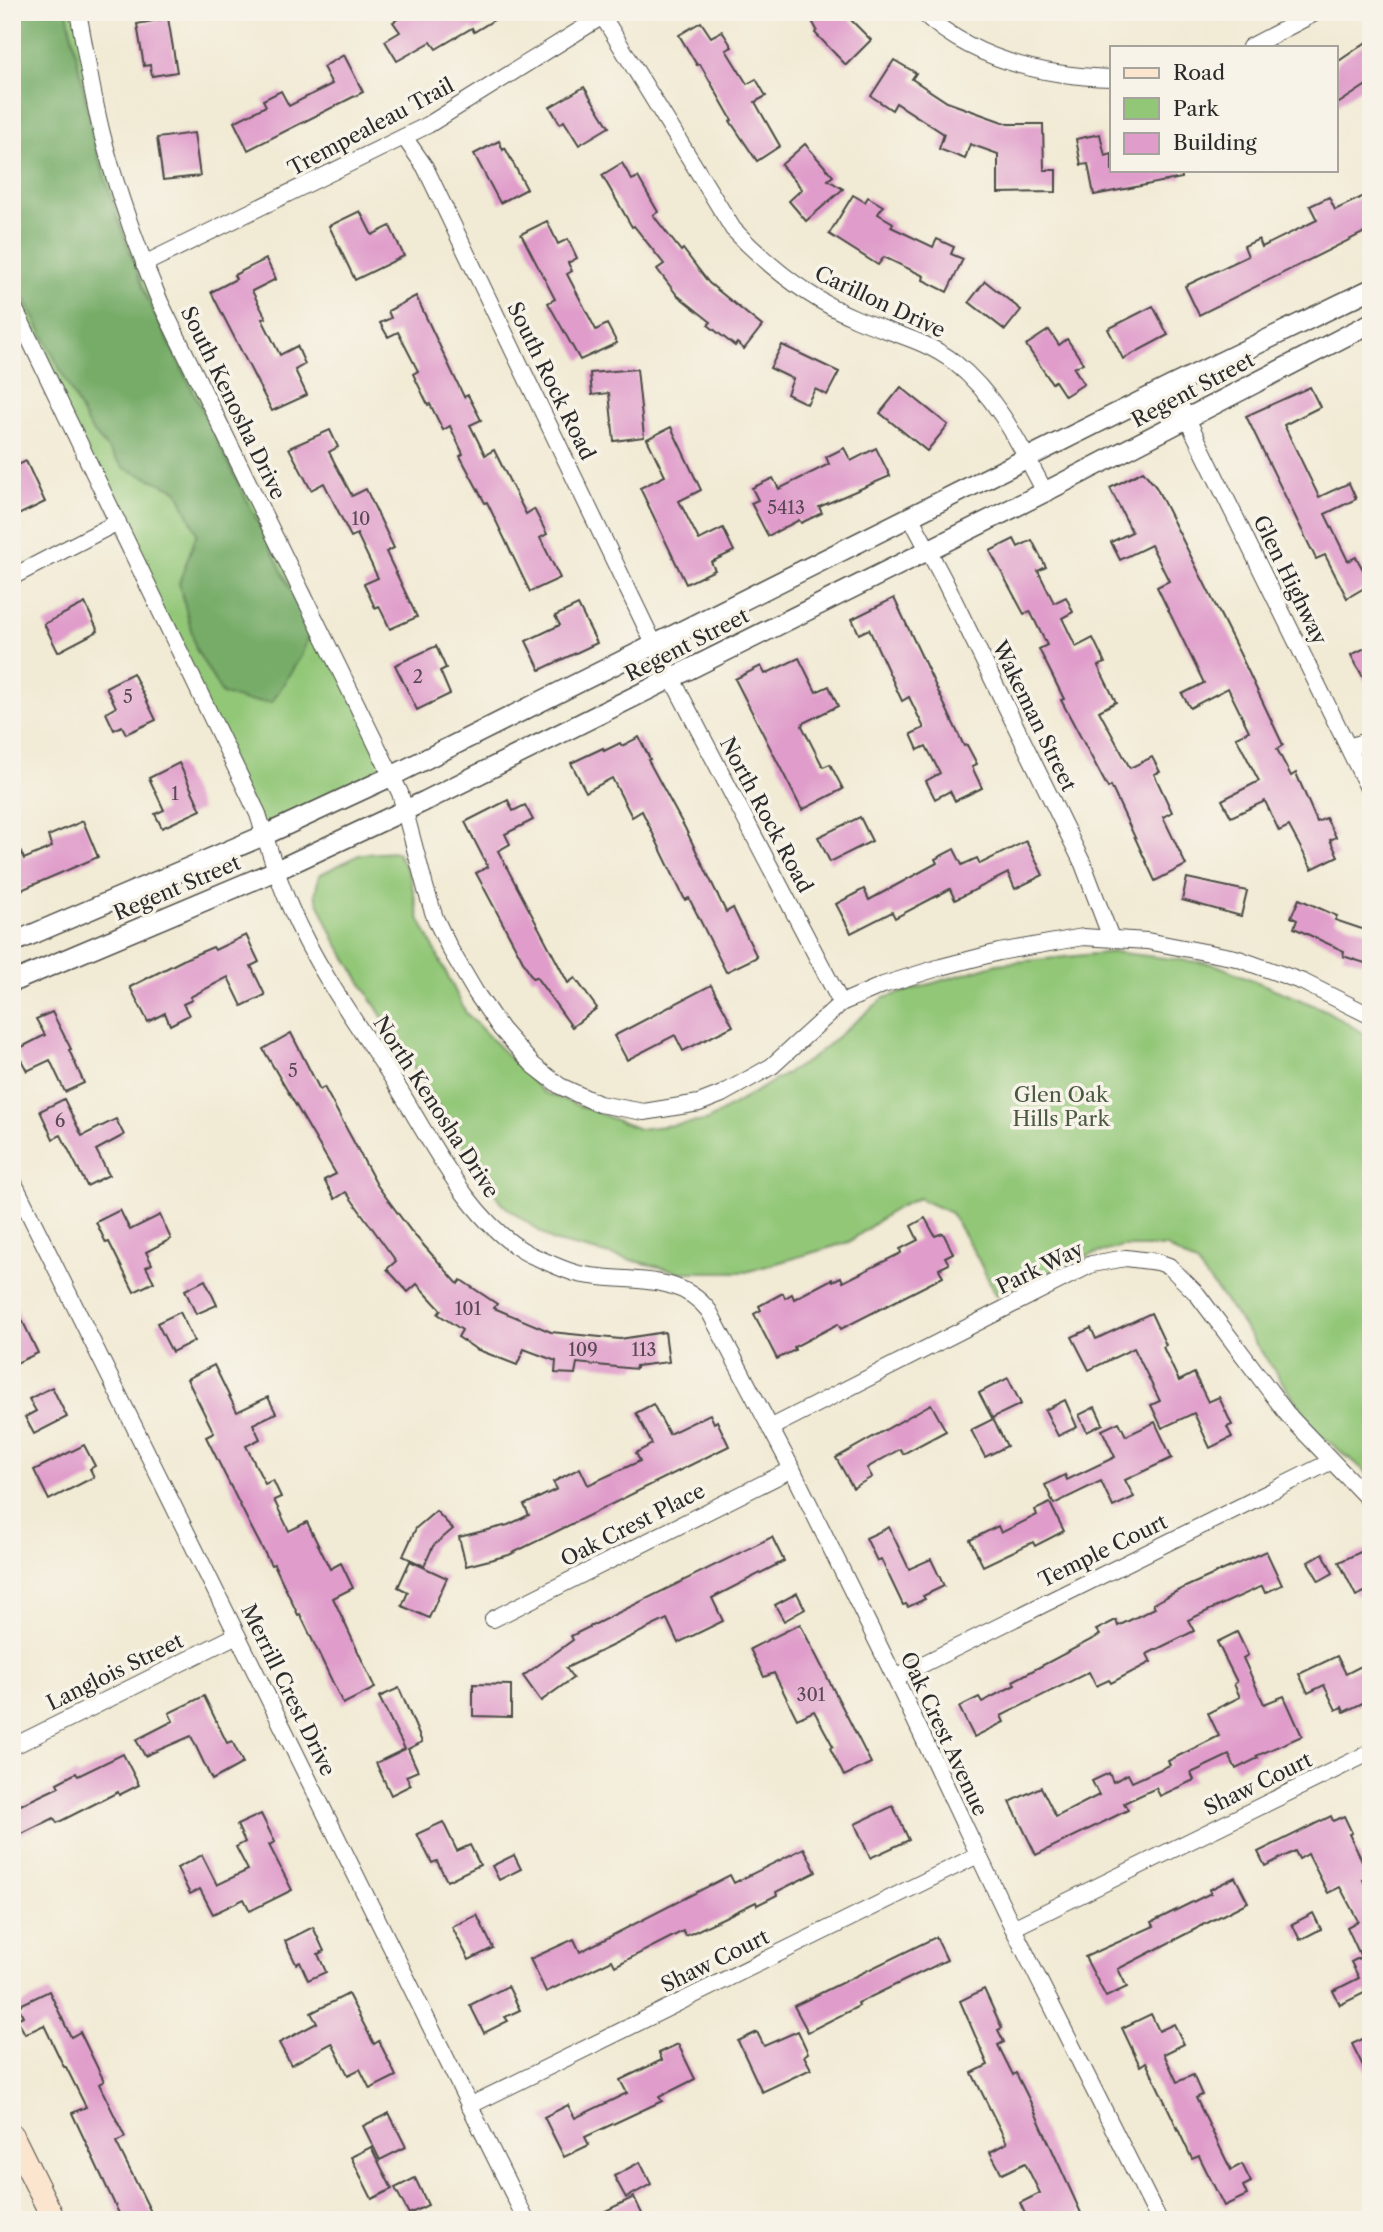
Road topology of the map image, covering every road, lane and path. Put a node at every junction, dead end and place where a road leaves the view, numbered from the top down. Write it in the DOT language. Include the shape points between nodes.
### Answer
graph roads {
  1 [pos="78,12"];
  2 [pos="922,12"];
  3 [pos="1317,12"];
  4 [pos="604,14"];
  5 [pos="1252,46"];
  6 [pos="1110,78"];
  7 [pos="404,137"];
  8 [pos="144,264"];
  9 [pos="1371,289"];
  10 [pos="12,303"];
  11 [pos="1371,323"];
  12 [pos="1171,386"];
  13 [pos="1188,418"];
  14 [pos="1027,458"];
  15 [pos="1045,492"];
  16 [pos="910,516"];
  17 [pos="118,522"];
  18 [pos="928,549"];
  19 [pos="12,577"];
  20 [pos="655,646"];
  21 [pos="672,679"];
  22 [pos="1371,739"];
  23 [pos="1349,747"];
  24 [pos="400,793"];
  25 [pos="1371,794"];
  26 [pos="265,835"];
  27 [pos="275,872"];
  28 [pos="1111,939"];
  29 [pos="12,943"];
  30 [pos="12,982"];
  31 [pos="841,1003"];
  32 [pos="1371,1016"];
  33 [pos="12,1179"];
  34 [pos="671,1286"];
  35 [pos="770,1428"];
  36 [pos="1330,1462"];
  37 [pos="792,1469"];
  38 [pos="1371,1502"];
  39 [pos="493,1619"];
  40 [pos="237,1635"];
  41 [pos="895,1678"];
  42 [pos="12,1747"];
  43 [pos="1369,1758"];
  44 [pos="978,1855"];
  45 [pos="1013,1928"];
  46 [pos="469,2106"];
  47 [pos="12,2135"];
  48 [pos="54,2220"];
  49 [pos="526,2220"];
  50 [pos="1158,2220"];
  1 -- 8 [label="street, South Kenosha Drive" via="101,130"];
  2 -- 6 [label="street" via="970,44 1013,64"];
  3 -- 5 [label="street"];
  4 -- 7 [label="street, Trempealeau Trail"];
  4 -- 14 [label="street, Carillon Drive" via="721,211 755,253 817,300 952,360 998,407"];
  7 -- 8 [label="street, Trempealeau Trail"];
  7 -- 20 [label="street, South Rock Road" via="425,167"];
  8 -- 24 [label="street, South Kenosha Drive"];
  9 -- 12 [label="street, Regent Street"];
  10 -- 17 [label="street"];
  11 -- 13 [label="street, Regent Street"];
  12 -- 13 [label="street, Glen Highway"];
  12 -- 14 [label="street, Regent Street"];
  13 -- 15 [label="street, Regent Street"];
  13 -- 23 [label="street, Glen Highway"];
  14 -- 15 [label="street, Carillon Drive"];
  14 -- 16 [label="street, Regent Street"];
  15 -- 18 [label="street, Regent Street"];
  16 -- 18 [label="street, Wakeman Street"];
  16 -- 20 [label="street, Regent Street"];
  17 -- 19 [label="street"];
  17 -- 26 [label="street"];
  18 -- 21 [label="street, Regent Street"];
  18 -- 28 [label="street, Wakeman Street" via="1083,863"];
  20 -- 21 [label="street, North Rock Road"];
  20 -- 24 [label="street, Regent Street"];
  21 -- 24 [label="street, Regent Street"];
  21 -- 31 [label="street, North Rock Road"];
  22 -- 23 [label="street"];
  23 -- 25 [label="street, Glen Highway"];
  24 -- 26 [label="street, Regent Street"];
  24 -- 27 [label="street, Regent Street"];
  24 -- 31 [label="street" via="435,918 501,1029 560,1086 599,1104 644,1112 699,1104 772,1066"];
  26 -- 27 [label="street, North Kenosha Drive"];
  26 -- 29 [label="street, Regent Street"];
  27 -- 30 [label="street, Regent Street"];
  27 -- 34 [label="street, North Kenosha Drive" via="328,979 471,1203 492,1226 529,1254 576,1273 653,1280"];
  28 -- 31 [label="street" via="1083,937 999,952 883,985"];
  28 -- 32 [label="street" via="1236,958 1303,982"];
  33 -- 40 [label="street, Merrill Crest Drive"];
  34 -- 35 [label="street, Oak Crest Avenue" via="700,1300 709,1311"];
  35 -- 36 [label="street, Park Way" via="1093,1264 1126,1258 1169,1266 1197,1294 1288,1415"];
  35 -- 37 [label="street, Oak Crest Avenue"];
  36 -- 38 [label="street, Park Way"];
  36 -- 41 [label="street, Temple Court"];
  37 -- 39 [label="street, Oak Crest Place"];
  37 -- 41 [label="street, Oak Crest Avenue"];
  40 -- 42 [label="street, Langlois Street"];
  40 -- 46 [label="street, Merrill Crest Drive"];
  41 -- 44 [label="street, Oak Crest Avenue"];
  43 -- 45 [label="street, Shaw Court"];
  44 -- 45 [label="street, Oak Crest Avenue"];
  44 -- 46 [label="street, Shaw Court"];
  45 -- 50 [label="street, Oak Crest Avenue"];
  46 -- 49 [label="street, Merrill Crest Drive"];
  47 -- 48 [label="main road"];
}
